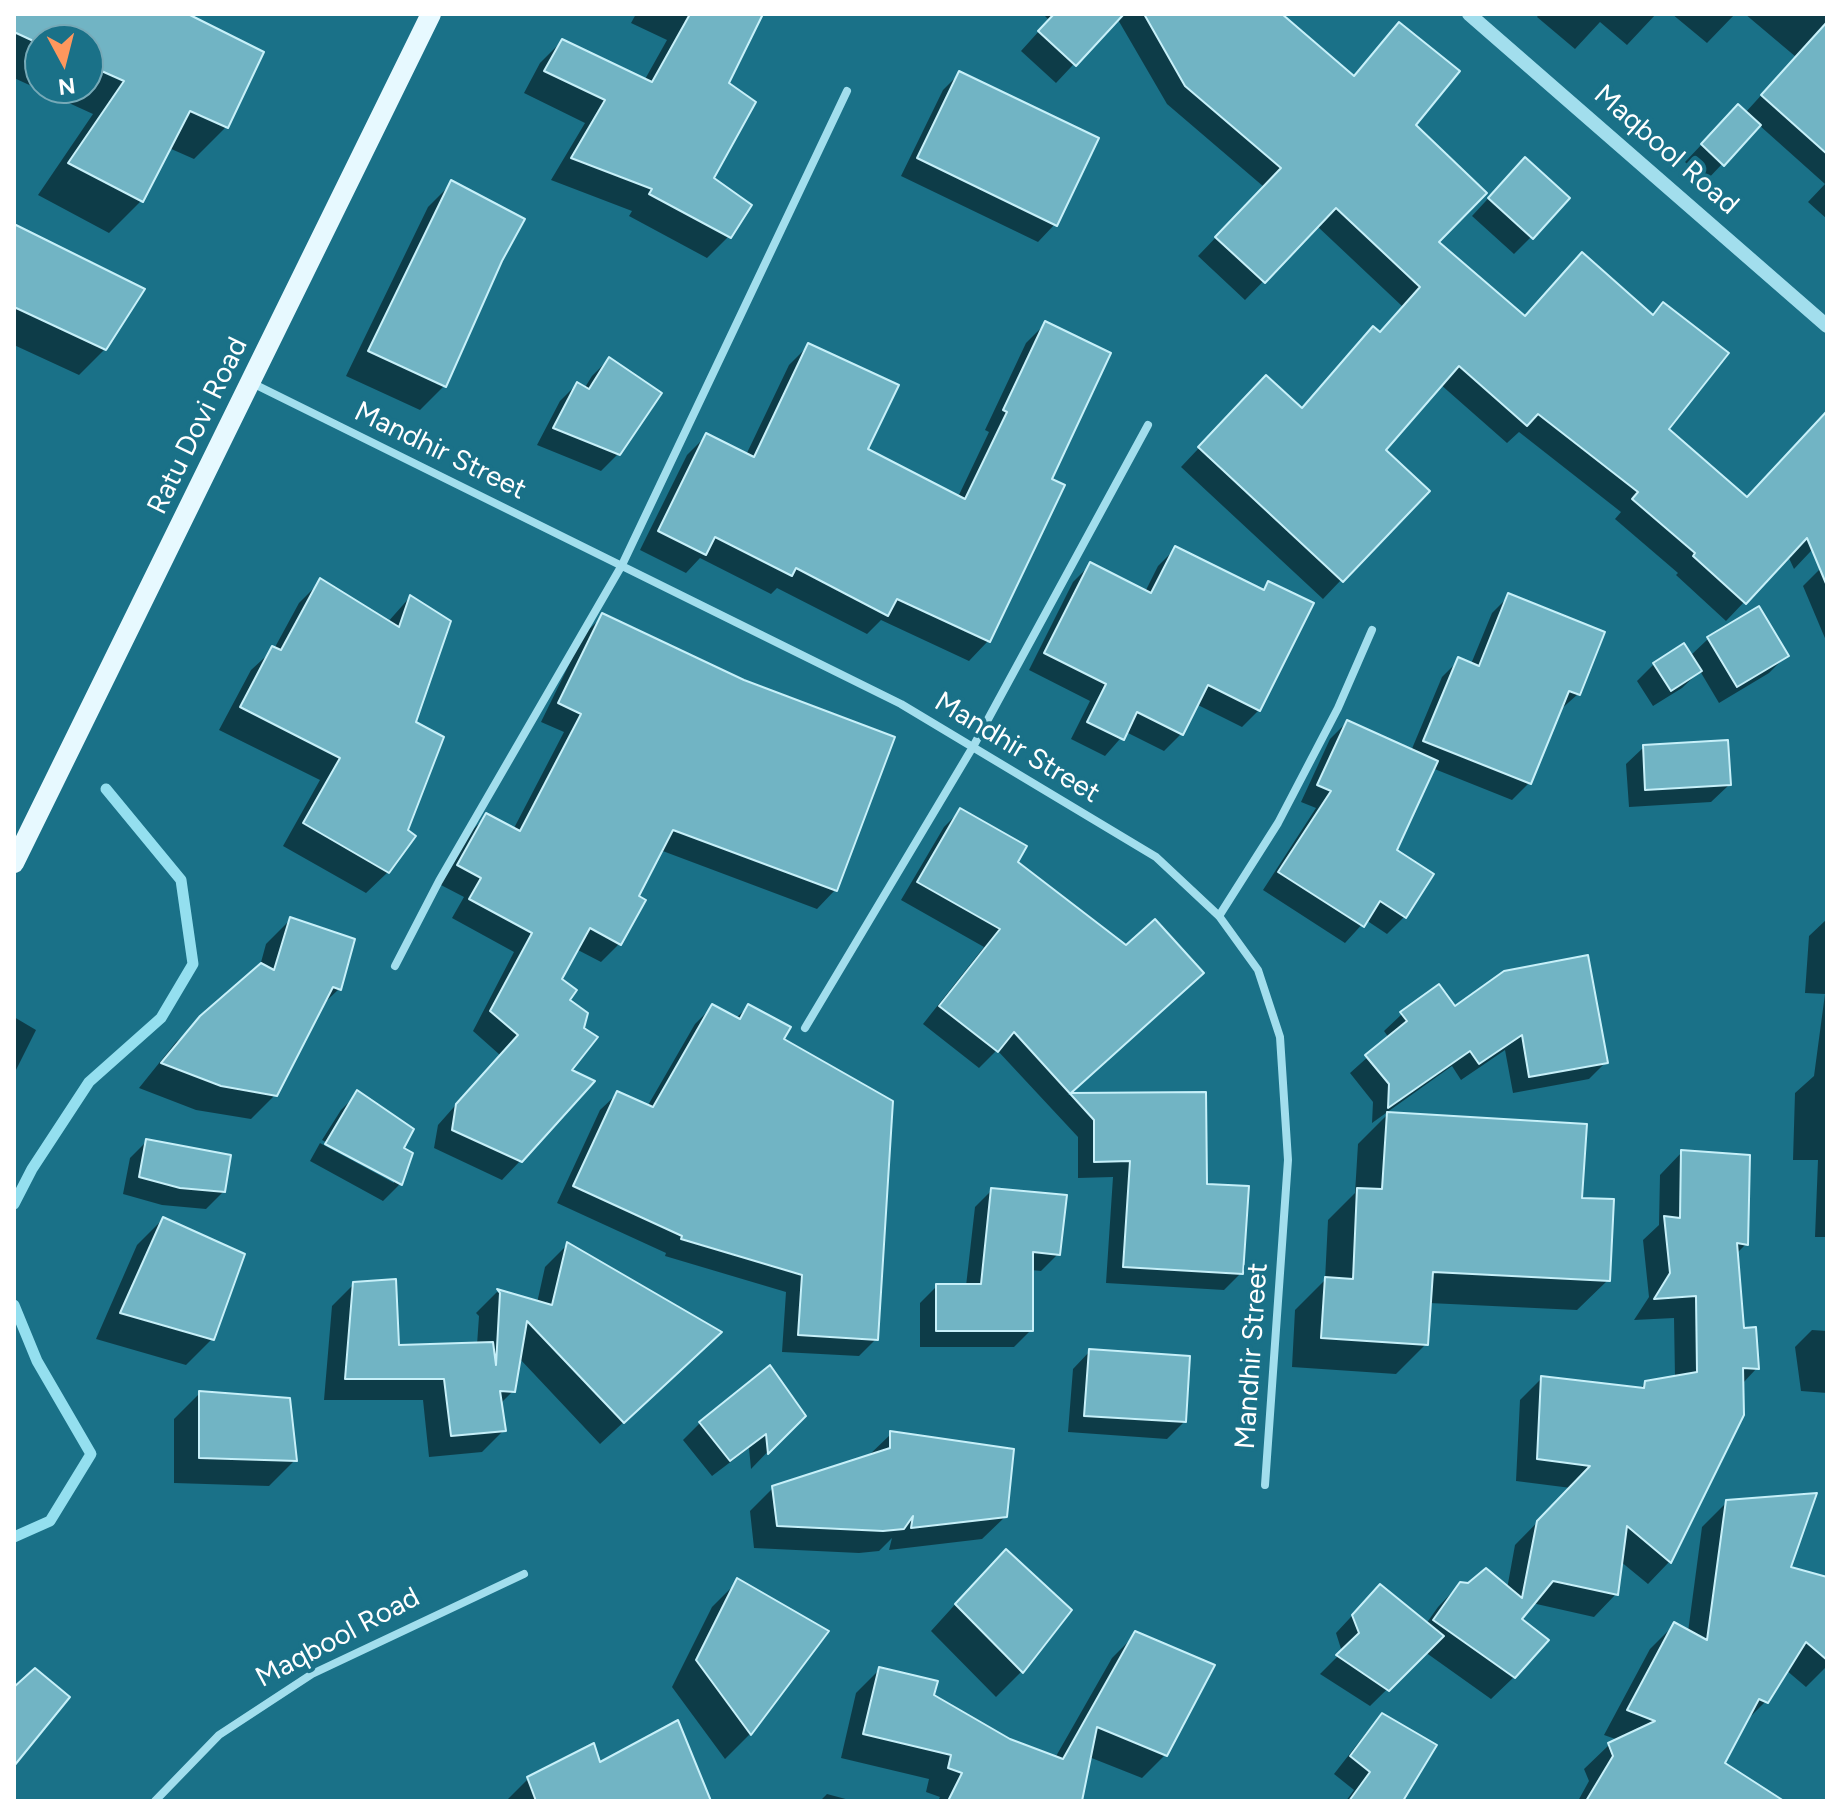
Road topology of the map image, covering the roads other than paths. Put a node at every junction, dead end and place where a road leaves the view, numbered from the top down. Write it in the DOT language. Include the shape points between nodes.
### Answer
graph roads {
  1 [pos="431,14"];
  2 [pos="1469,14"];
  3 [pos="847,91"];
  4 [pos="1827,326"];
  5 [pos="251,382"];
  6 [pos="1148,425"];
  7 [pos="622,565"];
  8 [pos="1372,630"];
  9 [pos="974,745"];
  10 [pos="14,863"];
  11 [pos="1219,916"];
  12 [pos="395,966"];
  13 [pos="805,1028"];
  14 [pos="1265,1485"];
  15 [pos="524,1574"];
  16 [pos="155,1801"];
  1 -- 5 [label="main road, Ratu Dovi Road"];
  2 -- 4 [label="street, Maqbool Road"];
  3 -- 7 [label="street"];
  5 -- 7 [label="street, Mandhir Street"];
  5 -- 10 [label="main road, Ratu Dovi Road"];
  6 -- 9 [label="street"];
  7 -- 9 [label="street, Mandhir Street"];
  7 -- 12 [label="street"];
  8 -- 11 [label="street" via="1291,797"];
  9 -- 11 [label="street, Mandhir Street" via="1156,857"];
  9 -- 13 [label="street"];
  11 -- 14 [label="street, Mandhir Street" via="1258,970 1280,1037 1288,1160"];
  15 -- 16 [label="street, Maqbool Road" via="312,1674 219,1735"];
}
